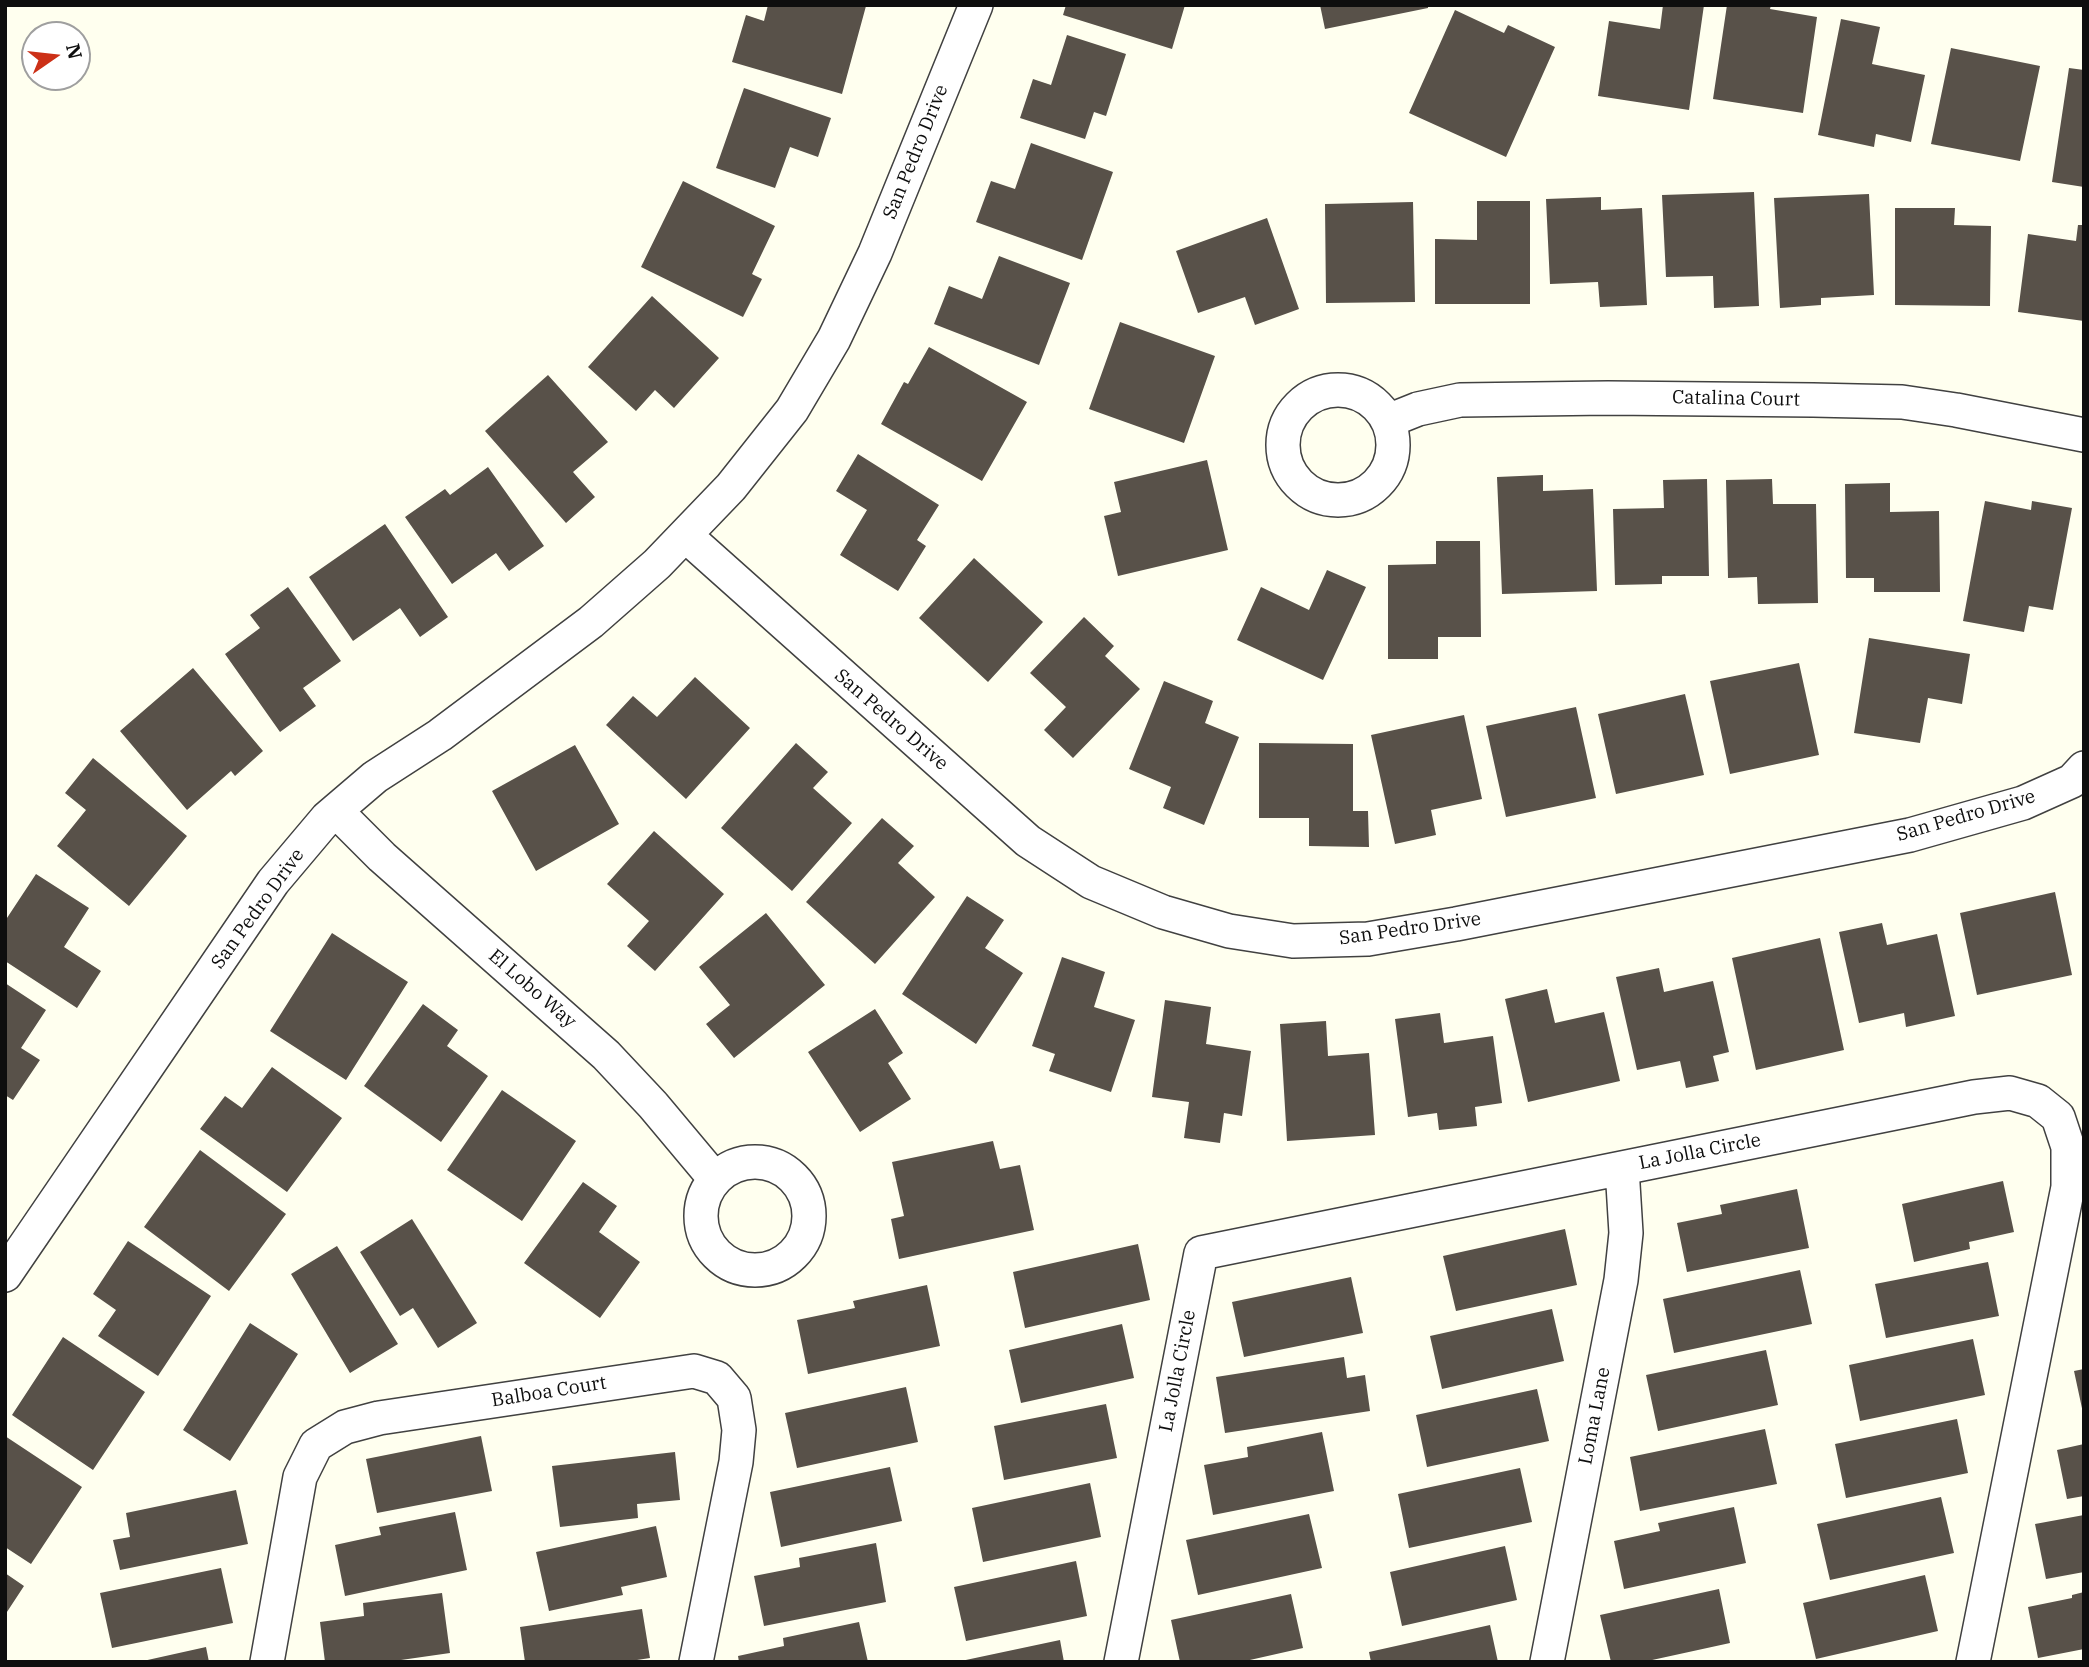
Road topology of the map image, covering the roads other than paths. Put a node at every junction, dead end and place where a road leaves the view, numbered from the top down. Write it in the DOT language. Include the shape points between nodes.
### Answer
graph roads {
  1 [pos="976,5"];
  2 [pos="1388,421"];
  3 [pos="2084,435"];
  4 [pos="685,535"];
  5 [pos="2084,768"];
  6 [pos="336,811"];
  7 [pos="1622,1168"];
  8 [pos="715,1180"];
  9 [pos="5,1275"];
  10 [pos="267,1662"];
  11 [pos="696,1662"];
  12 [pos="1121,1662"];
  13 [pos="1547,1662"];
  14 [pos="1973,1662"];
  1 -- 4 [label="street, San Pedro Drive" via="875,253 834,339 792,410"];
  2 -- 3 [label="street, Catalina Court" via="1460,400 1812,400 1902,402"];
  4 -- 5 [label="street, San Pedro Drive" via="1028,841 1091,882 1163,912 1229,932 1293,941 1368,939 1456,924 1910,835 2023,803 2072,781"];
  4 -- 6 [label="street, San Pedro Drive" via="591,622 440,735 375,777"];
  6 -- 8 [label="street, El Lobo Way" via="607,1055"];
  6 -- 9 [label="street, San Pedro Drive" via="273,882"];
  7 -- 12 [label="street, La Jolla Circle" via="1201,1252"];
  7 -- 13 [label="street, Loma Lane" via="1626,1233 1621,1280"];
  7 -- 14 [label="street, La Jolla Circle" via="1973,1097 2010,1093 2038,1101 2058,1118 2068,1147 2068,1187"];
  10 -- 11 [label="street, Balboa Court" via="300,1477 316,1445 345,1427 379,1418 694,1371 717,1378 734,1398 739,1430"];
}
